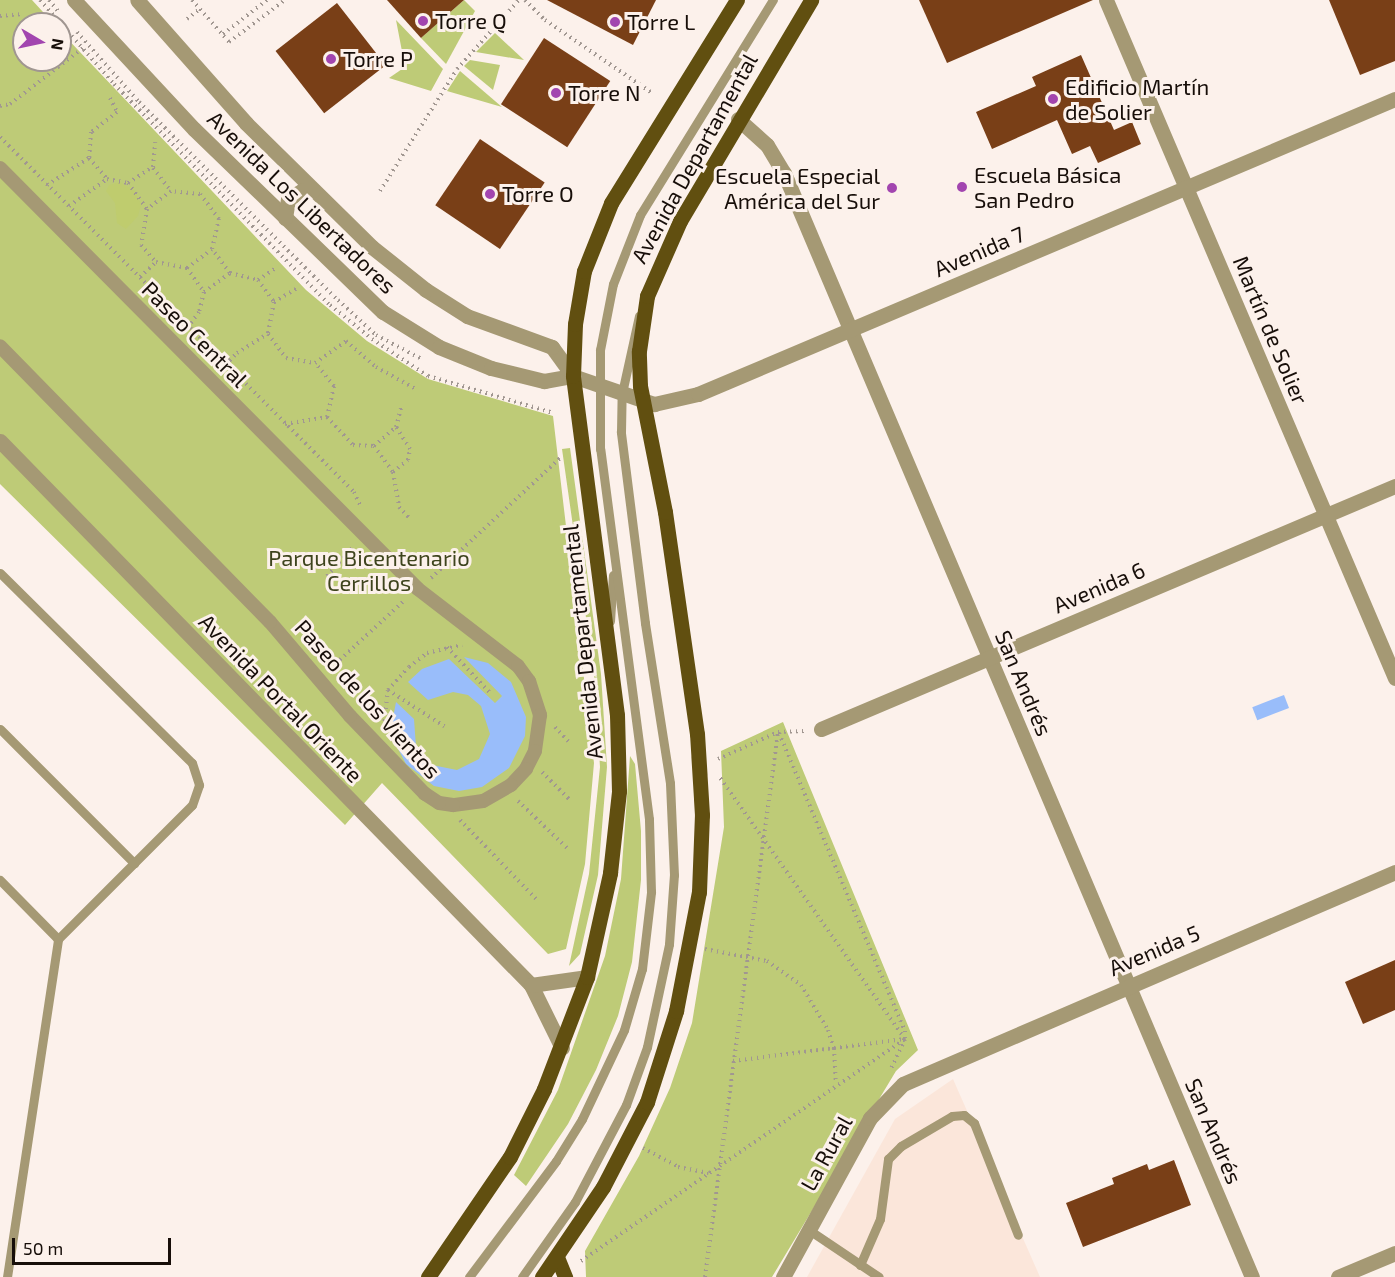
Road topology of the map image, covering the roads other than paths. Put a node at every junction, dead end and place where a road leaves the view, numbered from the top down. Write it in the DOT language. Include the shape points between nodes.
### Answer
graph roads {
  1 [pos="74,0"];
  2 [pos="137,0"];
  3 [pos="737,0"];
  4 [pos="773,0"];
  5 [pos="811,0"];
  6 [pos="1106,0"];
  7 [pos="1395,99"];
  8 [pos="738,119"];
  9 [pos="0,168"];
  10 [pos="1186,187"];
  11 [pos="313,190"];
  12 [pos="285,218"];
  13 [pos="647,296"];
  14 [pos="851,330"];
  15 [pos="0,346"];
  16 [pos="573,376"];
  17 [pos="598,385"];
  18 [pos="622,393"];
  19 [pos="643,401"];
  20 [pos="0,441"];
  21 [pos="1395,486"];
  22 [pos="1326,515"];
  23 [pos="360,530"];
  24 [pos="614,555"];
  25 [pos="0,573"];
  26 [pos="609,643"];
  27 [pos="989,658"];
  28 [pos="1395,678"];
  29 [pos="0,729"];
  30 [pos="821,729"];
  31 [pos="134,863"];
  32 [pos="1395,872"];
  33 [pos="1,882"];
  34 [pos="58,939"];
  35 [pos="587,976"];
  36 [pos="531,985"];
  37 [pos="1128,985"];
  38 [pos="562,1048"];
  39 [pos="930,1069"];
  40 [pos="809,1230"];
  41 [pos="1018,1235"];
  42 [pos="1395,1253"];
  43 [pos="557,1257"];
  44 [pos="860,1265"];
  45 [pos="7,1277"];
  46 [pos="428,1277"];
  47 [pos="469,1277"];
  48 [pos="522,1277"];
  49 [pos="542,1277"];
  50 [pos="565,1277"];
  51 [pos="783,1277"];
  52 [pos="879,1277"];
  53 [pos="1252,1277"];
  54 [pos="1338,1277"];
  1 -- 12 [label="street, Avenida Los Libertadores" via="194,129"];
  2 -- 11 [label="street, Avenida Los Libertadores" via="246,123"];
  3 -- 16 [label="main road, Avenida Departamental" via="676,94 594,239 577,307"];
  4 -- 17 [label="lane" via="658,183 629,238 605,317"];
  5 -- 8 [label="main road, Avenida Departamental"];
  6 -- 10 [label="street, Martín de Solier"];
  7 -- 10 [label="street, Avenida 7"];
  8 -- 13 [label="main road, Avenida Departamental" via="663,250"];
  8 -- 14 [label="street, San Andrés" via="777,158"];
  9 -- 23 [label="street, Paseo Central"];
  10 -- 14 [label="street, Avenida 7"];
  10 -- 22 [label="street, Martín de Solier"];
  11 -- 12 [label="street" via="303,190 288,199"];
  11 -- 16 [label="street, Avenida Los Libertadores" via="372,247 426,291 467,316 552,347"];
  12 -- 16 [label="street, Avenida Los Libertadores" via="357,291 439,346 491,369 544,381"];
  13 -- 18 [label="lane" via="634,328"];
  13 -- 19 [label="main road, Avenida Departamental" via="639,351"];
  14 -- 19 [label="street, Avenida 7" via="698,394 663,404"];
  14 -- 27 [label="street, San Andrés"];
  15 -- 23 [label="street, Paseo de los Vientos" via="270,622 424,795 444,804 483,801 506,789 531,761 540,731 536,697 518,666 418,589"];
  16 -- 17 [label="street, Avenida Los Libertadores"];
  16 -- 26 [label="main road, Avenida Departamental"];
  17 -- 18 [label="street, Avenida Los Libertadores"];
  17 -- 24 [label="lane" via="600,449"];
  18 -- 19 [label="street, Avenida Los Libertadores"];
  18 -- 48 [label="lane" via="621,432 670,783 674,875 669,944 647,1047 626,1105 575,1202"];
  19 -- 43 [label="main road, Avenida Departamental" via="665,512 697,734 702,814 699,892 676,1011 654,1083 603,1187"];
  20 -- 36 [label="street, Avenida Portal Oriente"];
  21 -- 22 [label="street, Avenida 6"];
  22 -- 27 [label="street, Avenida 6"];
  22 -- 28 [label="street, Martín de Solier"];
  24 -- 26 [label="lane"];
  24 -- 47 [label="lane" via="649,828 651,892 642,969 621,1038 582,1119 556,1161"];
  25 -- 31 [label="lane" via="199,773 198,795 192,806"];
  26 -- 35 [label="main road, Avenida Departamental" via="617,715 619,791 610,873"];
  27 -- 30 [label="street, Avenida 6"];
  27 -- 37 [label="street, San Andrés"];
  29 -- 31 [label="lane"];
  31 -- 34 [label="lane"];
  32 -- 37 [label="street, Avenida 5"];
  33 -- 34 [label="lane"];
  34 -- 45 [label="lane"];
  35 -- 36 [label="street"];
  35 -- 38 [label="main road, Avenida Departamental"];
  36 -- 38 [label="street, Avenida Portal Oriente"];
  37 -- 39 [label="street, Avenida 5"];
  37 -- 53 [label="street, San Andrés"];
  38 -- 46 [label="main road, Avenida Departamental" via="510,1157"];
  39 -- 40 [label="street, La Rural" via="891,1093 870,1118"];
  40 -- 44 [label="lane"];
  40 -- 51 [label="street, La Rural"];
  41 -- 44 [label="lane" via="974,1123 964,1115 952,1116 901,1146 888,1159 880,1219"];
  42 -- 54 [label="street"];
  43 -- 49 [label="main road, Avenida Departamental"];
  43 -- 50 [label="main road"];
  44 -- 52 [label="lane"];
}
